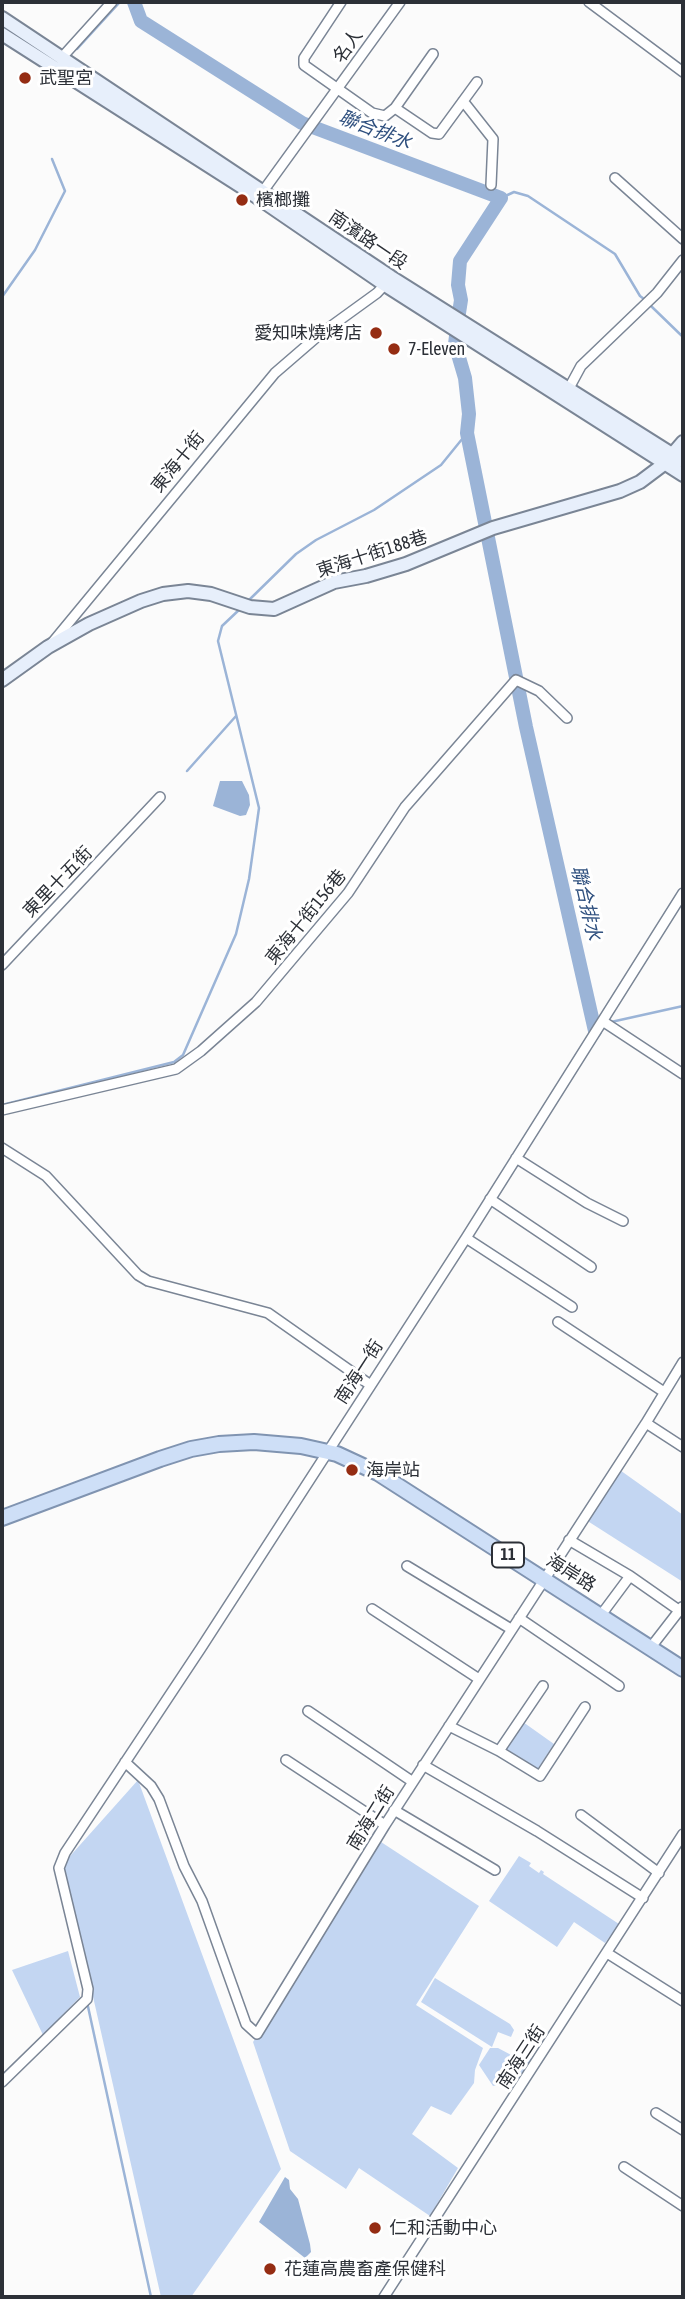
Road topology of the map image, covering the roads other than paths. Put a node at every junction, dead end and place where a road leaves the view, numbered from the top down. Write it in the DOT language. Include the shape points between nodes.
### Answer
graph roads {
  1 [pos="112,2"];
  2 [pos="341,2"];
  3 [pos="400,2"];
  4 [pos="589,2"];
  5 [pos="2,19"];
  6 [pos="2,34"];
  7 [pos="433,54"];
  8 [pos="62,59"];
  9 [pos="683,72"];
  10 [pos="63,74"];
  11 [pos="477,82"];
  12 [pos="337,89"];
  13 [pos="463,101"];
  14 [pos="395,108"];
  15 [pos="615,178"];
  16 [pos="491,185"];
  17 [pos="261,194"];
  18 [pos="683,239"];
  19 [pos="683,260"];
  20 [pos="388,281"];
  21 [pos="568,390"];
  22 [pos="683,442"];
  23 [pos="673,460"];
  24 [pos="683,475"];
  25 [pos="48,647"];
  26 [pos="2,680"];
  27 [pos="567,718"];
  28 [pos="160,797"];
  29 [pos="683,893"];
  30 [pos="2,965"];
  31 [pos="604,1023"];
  32 [pos="683,1074"];
  33 [pos="2,1110"];
  34 [pos="2,1148"];
  35 [pos="516,1158"];
  36 [pos="490,1199"];
  37 [pos="623,1221"];
  38 [pos="466,1238"];
  39 [pos="592,1267"];
  40 [pos="572,1307"];
  41 [pos="558,1322"];
  42 [pos="683,1362"];
  43 [pos="369,1384"];
  44 [pos="664,1392"];
  45 [pos="646,1423"];
  46 [pos="683,1447"];
  47 [pos="324,1452"];
  48 [pos="2,1518"];
  49 [pos="569,1540"];
  50 [pos="407,1566"];
  51 [pos="630,1576"];
  52 [pos="543,1579"];
  53 [pos="372,1609"];
  54 [pos="682,1609"];
  55 [pos="601,1615"];
  56 [pos="519,1618"];
  57 [pos="511,1629"];
  58 [pos="651,1647"];
  59 [pos="683,1669"];
  60 [pos="479,1679"];
  61 [pos="543,1686"];
  62 [pos="619,1686"];
  63 [pos="585,1707"];
  64 [pos="308,1711"];
  65 [pos="449,1726"];
  66 [pos="499,1751"];
  67 [pos="286,1759"];
  68 [pos="125,1762"];
  69 [pos="423,1765"];
  70 [pos="413,1782"];
  71 [pos="394,1810"];
  72 [pos="581,1815"];
  73 [pos="385,1825"];
  74 [pos="683,1834"];
  75 [pos="495,1870"];
  76 [pos="659,1872"];
  77 [pos="643,1898"];
  78 [pos="607,1954"];
  79 [pos="683,2001"];
  80 [pos="2,2082"];
  81 [pos="656,2113"];
  82 [pos="683,2130"];
  83 [pos="624,2167"];
  84 [pos="683,2206"];
  85 [pos="384,2297"];
  1 -- 8 [label="street"];
  2 -- 12 [label="street" via="304,58 304,65"];
  3 -- 12 [label="street, 名人"];
  4 -- 9 [label="street"];
  5 -- 8 [label="main road, 南濱路一段"];
  6 -- 10 [label="main road, 南濱路一段"];
  7 -- 14 [label="street"];
  8 -- 10 [label="street"];
  8 -- 17 [label="main road, 南濱路一段"];
  10 -- 17 [label="main road, 南濱路一段"];
  11 -- 13 [label="street"];
  12 -- 14 [label="street" via="379,116"];
  12 -- 17 [label="street, 名人"];
  13 -- 14 [label="street" via="439,134"];
  13 -- 16 [label="street" via="493,139"];
  15 -- 18 [label="street"];
  17 -- 20 [label="main road, 南濱路一段"];
  19 -- 21 [label="street" via="657,293 581,366"];
  20 -- 21 [label="main road, 南濱路一段" via="432,303"];
  20 -- 23 [label="main road, 南濱路一段"];
  20 -- 25 [label="street, 東海十街" via="275,373"];
  21 -- 23 [label="main road, 南濱路一段"];
  22 -- 23 [label="main road, 東海十街188巷"];
  23 -- 24 [label="main road, 南濱路一段"];
  23 -- 25 [label="main road, 東海十街188巷" via="620,491 486,531 406,564 334,582 274,609 200,592 163,594 89,624"];
  25 -- 26 [label="main road, 東海十街"];
  27 -- 33 [label="street, 東海十街156巷" via="539,691 516,680 405,807 348,893 256,1002 176,1069"];
  28 -- 30 [label="street, 東里十五街"];
  29 -- 31 [label="street, 南海一街"];
  31 -- 32 [label="street"];
  31 -- 35 [label="street, 南海一街"];
  34 -- 43 [label="street" via="46,1177 138,1275 268,1313"];
  35 -- 36 [label="street, 南海一街"];
  35 -- 37 [label="street"];
  36 -- 38 [label="street, 南海一街"];
  36 -- 39 [label="street"];
  38 -- 40 [label="street"];
  38 -- 43 [label="street, 南海一街"];
  41 -- 44 [label="street"];
  42 -- 44 [label="street, 南海二街"];
  43 -- 47 [label="street, 南海一街"];
  44 -- 45 [label="street, 南海二街"];
  45 -- 46 [label="street"];
  45 -- 49 [label="street, 南海二街"];
  47 -- 48 [label="main road, 海岸路 / 11" via="254,1441 191,1449"];
  47 -- 52 [label="main road, 海岸路 / 11" via="378,1473"];
  47 -- 68 [label="street, 南海一街"];
  49 -- 51 [label="street"];
  49 -- 52 [label="street, 南海二街"];
  50 -- 57 [label="street"];
  51 -- 54 [label="street"];
  51 -- 55 [label="street"];
  52 -- 55 [label="main road, 海岸路 / 11"];
  52 -- 56 [label="street, 南海二街"];
  53 -- 60 [label="street"];
  54 -- 58 [label="street"];
  55 -- 58 [label="main road, 海岸路 / 11"];
  56 -- 57 [label="street, 南海二街"];
  56 -- 62 [label="street"];
  57 -- 60 [label="street, 南海二街"];
  58 -- 59 [label="main road, 海岸路 / 11"];
  60 -- 65 [label="street, 南海二街"];
  61 -- 66 [label="street"];
  63 -- 66 [label="street" via="540,1776"];
  64 -- 70 [label="street"];
  65 -- 66 [label="street"];
  65 -- 69 [label="street, 南海二街"];
  67 -- 73 [label="street"];
  68 -- 73 [label="street, 南海二街" via="159,1799 246,2024 257,2034"];
  68 -- 80 [label="street, 南海一街" via="59,1866 87,1999"];
  69 -- 70 [label="street, 南海二街"];
  69 -- 77 [label="street"];
  70 -- 71 [label="street, 南海二街"];
  71 -- 73 [label="street, 南海二街"];
  71 -- 75 [label="street"];
  72 -- 76 [label="street"];
  74 -- 76 [label="street, 南海三街"];
  76 -- 77 [label="street, 南海三街"];
  77 -- 78 [label="street, 南海三街"];
  78 -- 79 [label="street"];
  78 -- 85 [label="street, 南海三街"];
  81 -- 82 [label="street"];
  83 -- 84 [label="street"];
}
